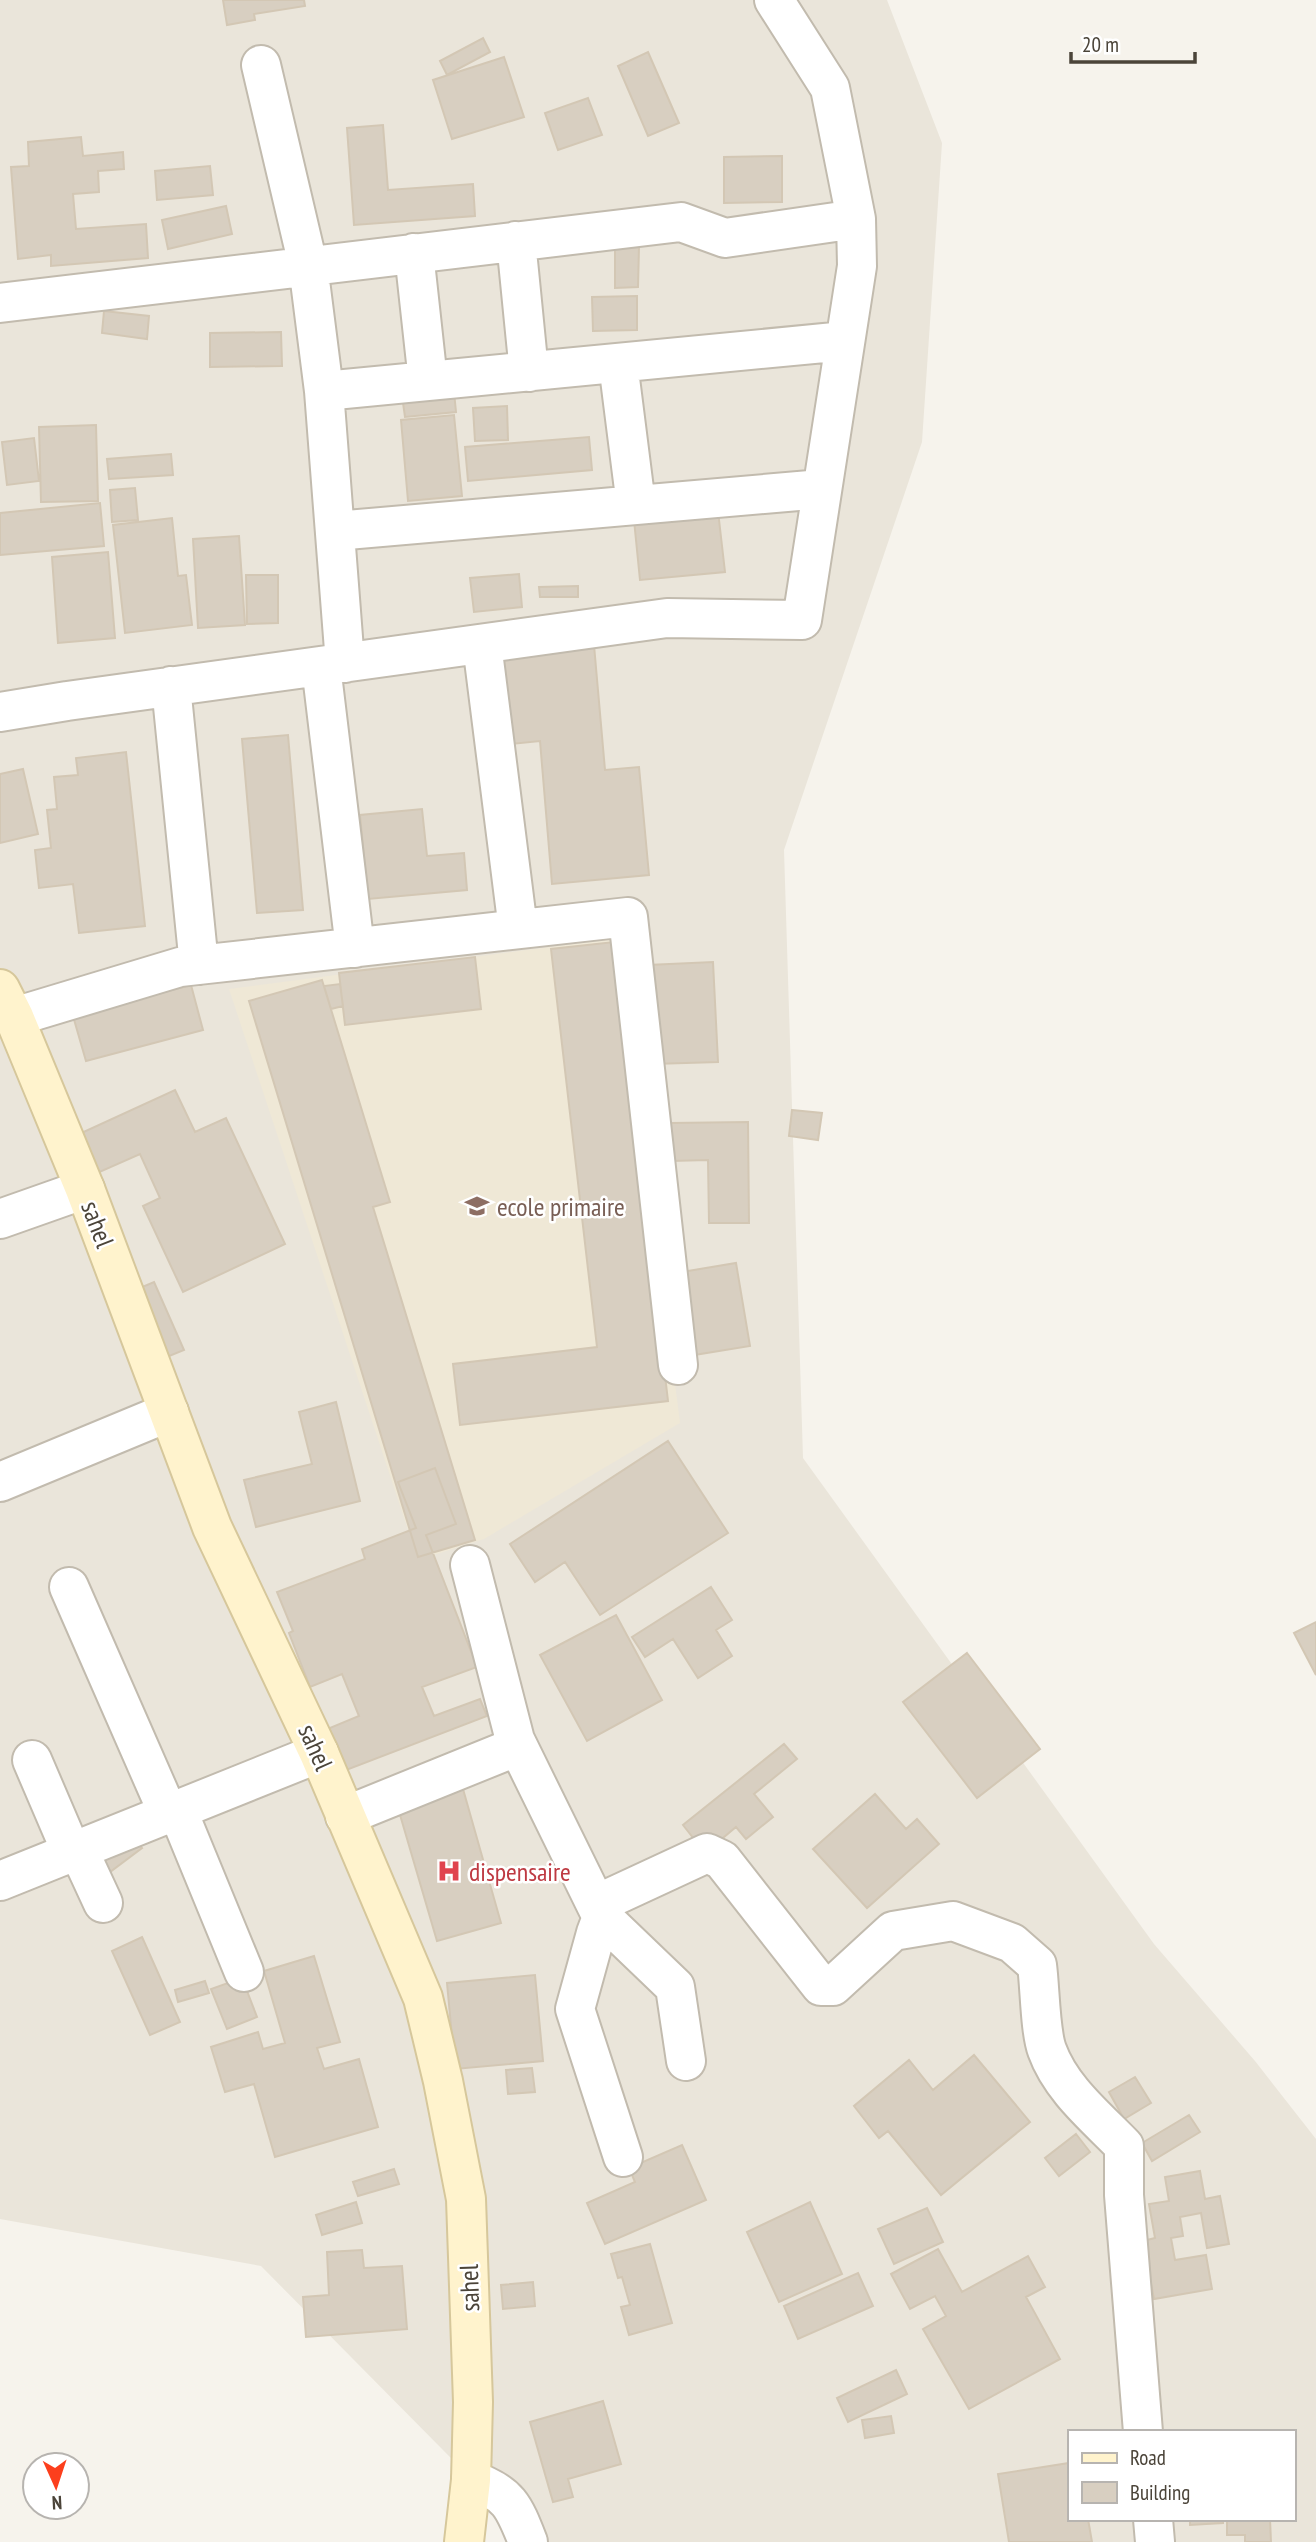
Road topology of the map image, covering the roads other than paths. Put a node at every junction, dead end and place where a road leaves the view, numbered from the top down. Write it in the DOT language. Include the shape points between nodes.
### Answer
graph roads {
  1 [pos="774,0"];
  2 [pos="261,65"];
  3 [pos="856,219"];
  4 [pos="516,241"];
  5 [pos="414,253"];
  6 [pos="308,265"];
  7 [pos="0,303"];
  8 [pos="845,341"];
  9 [pos="618,363"];
  10 [pos="529,372"];
  11 [pos="428,381"];
  12 [pos="324,391"];
  13 [pos="822,489"];
  14 [pos="636,505"];
  15 [pos="335,531"];
  16 [pos="482,644"];
  17 [pos="333,664"];
  18 [pos="171,686"];
  19 [pos="1,703"];
  20 [pos="518,929"];
  21 [pos="355,948"];
  22 [pos="200,965"];
  23 [pos="7,1003"];
  24 [pos="85,1189"];
  25 [pos="0,1219"];
  26 [pos="678,1365"];
  27 [pos="169,1412"];
  28 [pos="0,1482"];
  29 [pos="470,1565"];
  30 [pos="69,1587"];
  31 [pos="518,1746"];
  32 [pos="319,1754"];
  33 [pos="32,1760"];
  34 [pos="173,1811"];
  35 [pos="345,1816"];
  36 [pos="75,1850"];
  37 [pos="0,1881"];
  38 [pos="103,1903"];
  39 [pos="600,1911"];
  40 [pos="244,1972"];
  41 [pos="686,2061"];
  42 [pos="623,2157"];
  43 [pos="1143,2430"];
  44 [pos="471,2480"];
  45 [pos="1153,2521"];
  46 [pos="464,2542"];
  47 [pos="528,2542"];
  48 [pos="1156,2542"];
  1 -- 3 [label="street" via="830,88"];
  2 -- 6 [label="street"];
  3 -- 4 [label="street" via="725,238 681,222"];
  3 -- 8 [label="street" via="857,266"];
  4 -- 5 [label="street"];
  4 -- 10 [label="street"];
  5 -- 6 [label="street"];
  5 -- 11 [label="street"];
  6 -- 7 [label="street"];
  6 -- 12 [label="street"];
  8 -- 9 [label="street"];
  8 -- 13 [label="street"];
  9 -- 10 [label="street"];
  9 -- 14 [label="street"];
  10 -- 11 [label="street"];
  11 -- 12 [label="street"];
  12 -- 15 [label="street"];
  13 -- 14 [label="street"];
  13 -- 16 [label="street" via="802,620 667,618"];
  14 -- 15 [label="street"];
  15 -- 17 [label="street"];
  16 -- 17 [label="street"];
  16 -- 20 [label="street"];
  17 -- 18 [label="street"];
  17 -- 21 [label="street"];
  18 -- 19 [label="street"];
  18 -- 22 [label="street"];
  20 -- 21 [label="street"];
  20 -- 26 [label="street" via="628,917"];
  21 -- 22 [label="street"];
  22 -- 23 [label="street"];
  23 -- 24 [label="street, sahel"];
  24 -- 25 [label="street"];
  24 -- 27 [label="street, sahel"];
  27 -- 28 [label="street"];
  27 -- 32 [label="street, sahel" via="212,1527"];
  29 -- 31 [label="street"];
  30 -- 34 [label="street"];
  31 -- 35 [label="street"];
  31 -- 39 [label="street"];
  32 -- 34 [label="street"];
  32 -- 35 [label="street, sahel"];
  33 -- 36 [label="street"];
  34 -- 36 [label="street"];
  34 -- 40 [label="street"];
  35 -- 44 [label="street, sahel" via="423,1998 466,2199"];
  36 -- 37 [label="street"];
  36 -- 38 [label="street"];
  39 -- 41 [label="street" via="675,1987"];
  39 -- 42 [label="street" via="575,2009"];
  39 -- 43 [label="street" via="707,1853 722,1860 821,1986 833,1986 893,1931 953,1921 1012,1943 1037,1965 1046,2048 1056,2071 1124,2146"];
  44 -- 46 [label="street, sahel"];
  44 -- 47 [label="street" via="495,2488 515,2510"];
  45 -- 48 [label="street"];
}
